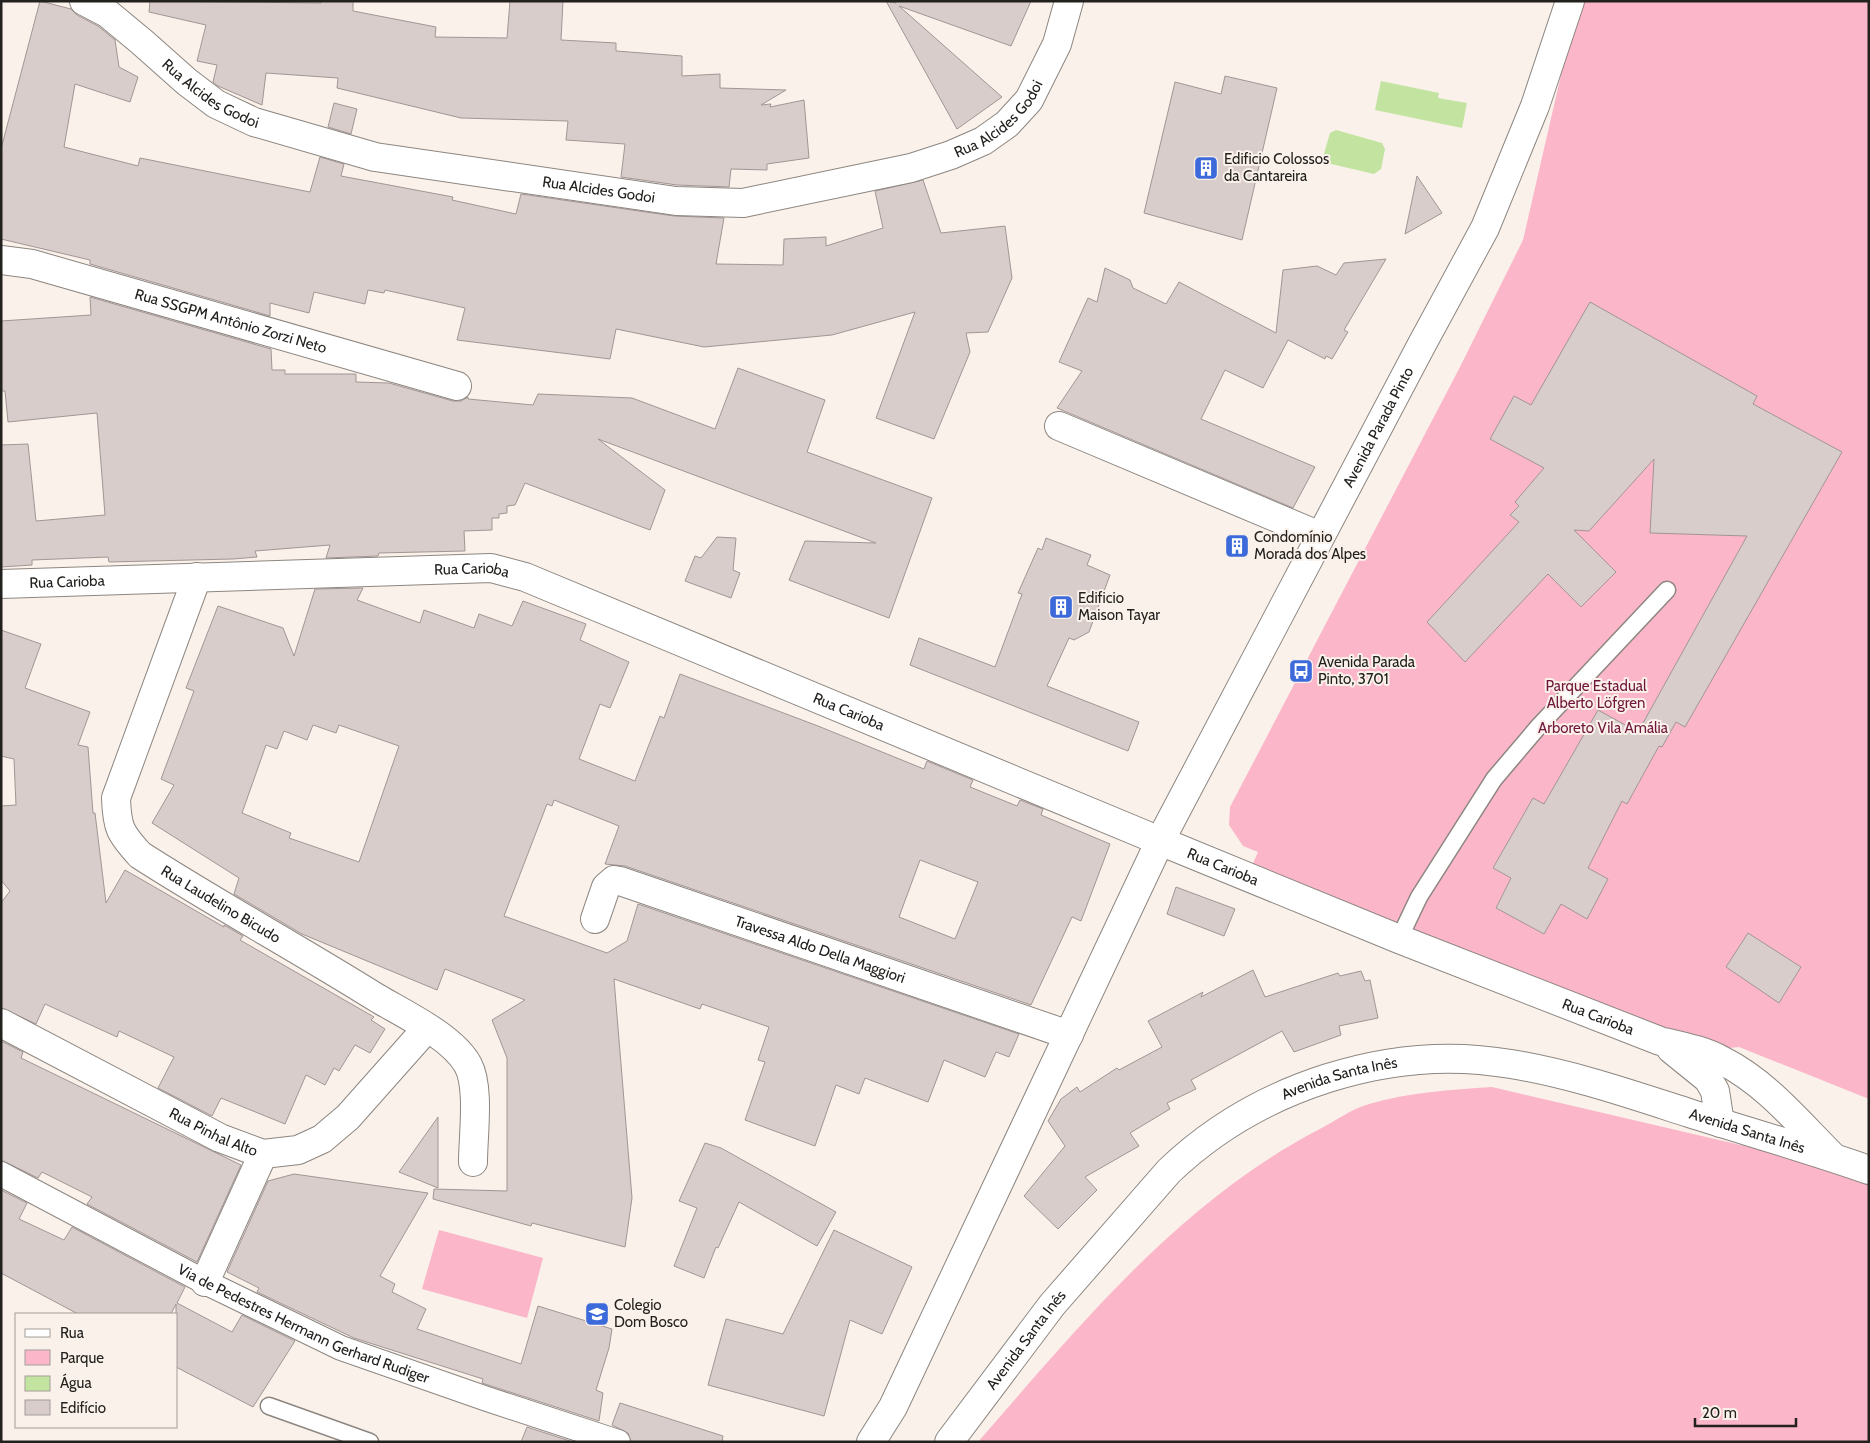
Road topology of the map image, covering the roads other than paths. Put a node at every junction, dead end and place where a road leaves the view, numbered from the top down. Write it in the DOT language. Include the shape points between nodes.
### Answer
graph roads {
  1 [pos="84,1"];
  2 [pos="1069,1"];
  3 [pos="1570,1"];
  4 [pos="1,260"];
  5 [pos="457,386"];
  6 [pos="1058,426"];
  7 [pos="1320,536"];
  8 [pos="197,577"];
  9 [pos="1,584"];
  10 [pos="1667,590"];
  11 [pos="1160,841"];
  12 [pos="595,919"];
  13 [pos="1399,939"];
  14 [pos="1,1023"];
  15 [pos="427,1028"];
  16 [pos="1069,1034"];
  17 [pos="1660,1041"];
  18 [pos="1720,1123"];
  19 [pos="263,1154"];
  20 [pos="1833,1157"];
  21 [pos="472,1162"];
  22 [pos="1869,1170"];
  23 [pos="1,1174"];
  24 [pos="206,1282"];
  25 [pos="269,1406"];
  26 [pos="370,1442"];
  27 [pos="618,1442"];
  28 [pos="871,1442"];
  29 [pos="949,1442"];
  1 -- 2 [label="street, Rua Alcides Godoi" via="107,13 216,104 254,122 375,157 676,201 743,203 911,168 983,141 1007,124 1029,100 1058,44"];
  3 -- 7 [label="street, Avenida Parada Pinto" via="1535,106 1485,228"];
  4 -- 5 [label="street, Rua SSGPM Antônio Zorzi Neto" via="32,264"];
  6 -- 7 [label="street"];
  7 -- 11 [label="street, Avenida Parada Pinto"];
  8 -- 9 [label="street, Rua Carioba"];
  8 -- 11 [label="street, Rua Carioba" via="473,568 491,568 525,577"];
  8 -- 15 [label="street, Rua Laudelino Bicudo" via="116,798 116,822 140,855 168,874"];
  10 -- 13 [label="lane" via="1539,726 1494,779 1419,897"];
  11 -- 13 [label="street, Rua Carioba"];
  11 -- 16 [label="street"];
  12 -- 16 [label="street, Travessa Aldo Della Maggiori" via="606,887 614,880 620,881"];
  13 -- 17 [label="street, Rua Carioba"];
  14 -- 19 [label="street, Rua Pinhal Alto" via="220,1138"];
  15 -- 19 [label="street, Rua Pinhal Alto" via="348,1117 322,1140 298,1150"];
  15 -- 21 [label="street, Rua Laudelino Bicudo" via="457,1050 469,1065 474,1084"];
  16 -- 28 [label="street" via="893,1407"];
  17 -- 18 [label="street, Rua Carioba" via="1708,1079 1715,1091"];
  17 -- 20 [label="street, Rua Carioba" via="1701,1051 1744,1074"];
  18 -- 20 [label="street, Avenida Santa Inês"];
  18 -- 29 [label="street, Avenida Santa Inês" via="1568,1075 1508,1063 1408,1060 1364,1068 1298,1089 1252,1110 1188,1152 1052,1305"];
  19 -- 24 [label="street"];
  20 -- 22 [label="street, Avenida Santa Inês"];
  23 -- 24 [label="street, Via de Pedestres Hermann Gerhard Rudiger"];
  24 -- 27 [label="street, Via de Pedestres Hermann Gerhard Rudiger" via="341,1348"];
  25 -- 26 [label="lane"];
}
